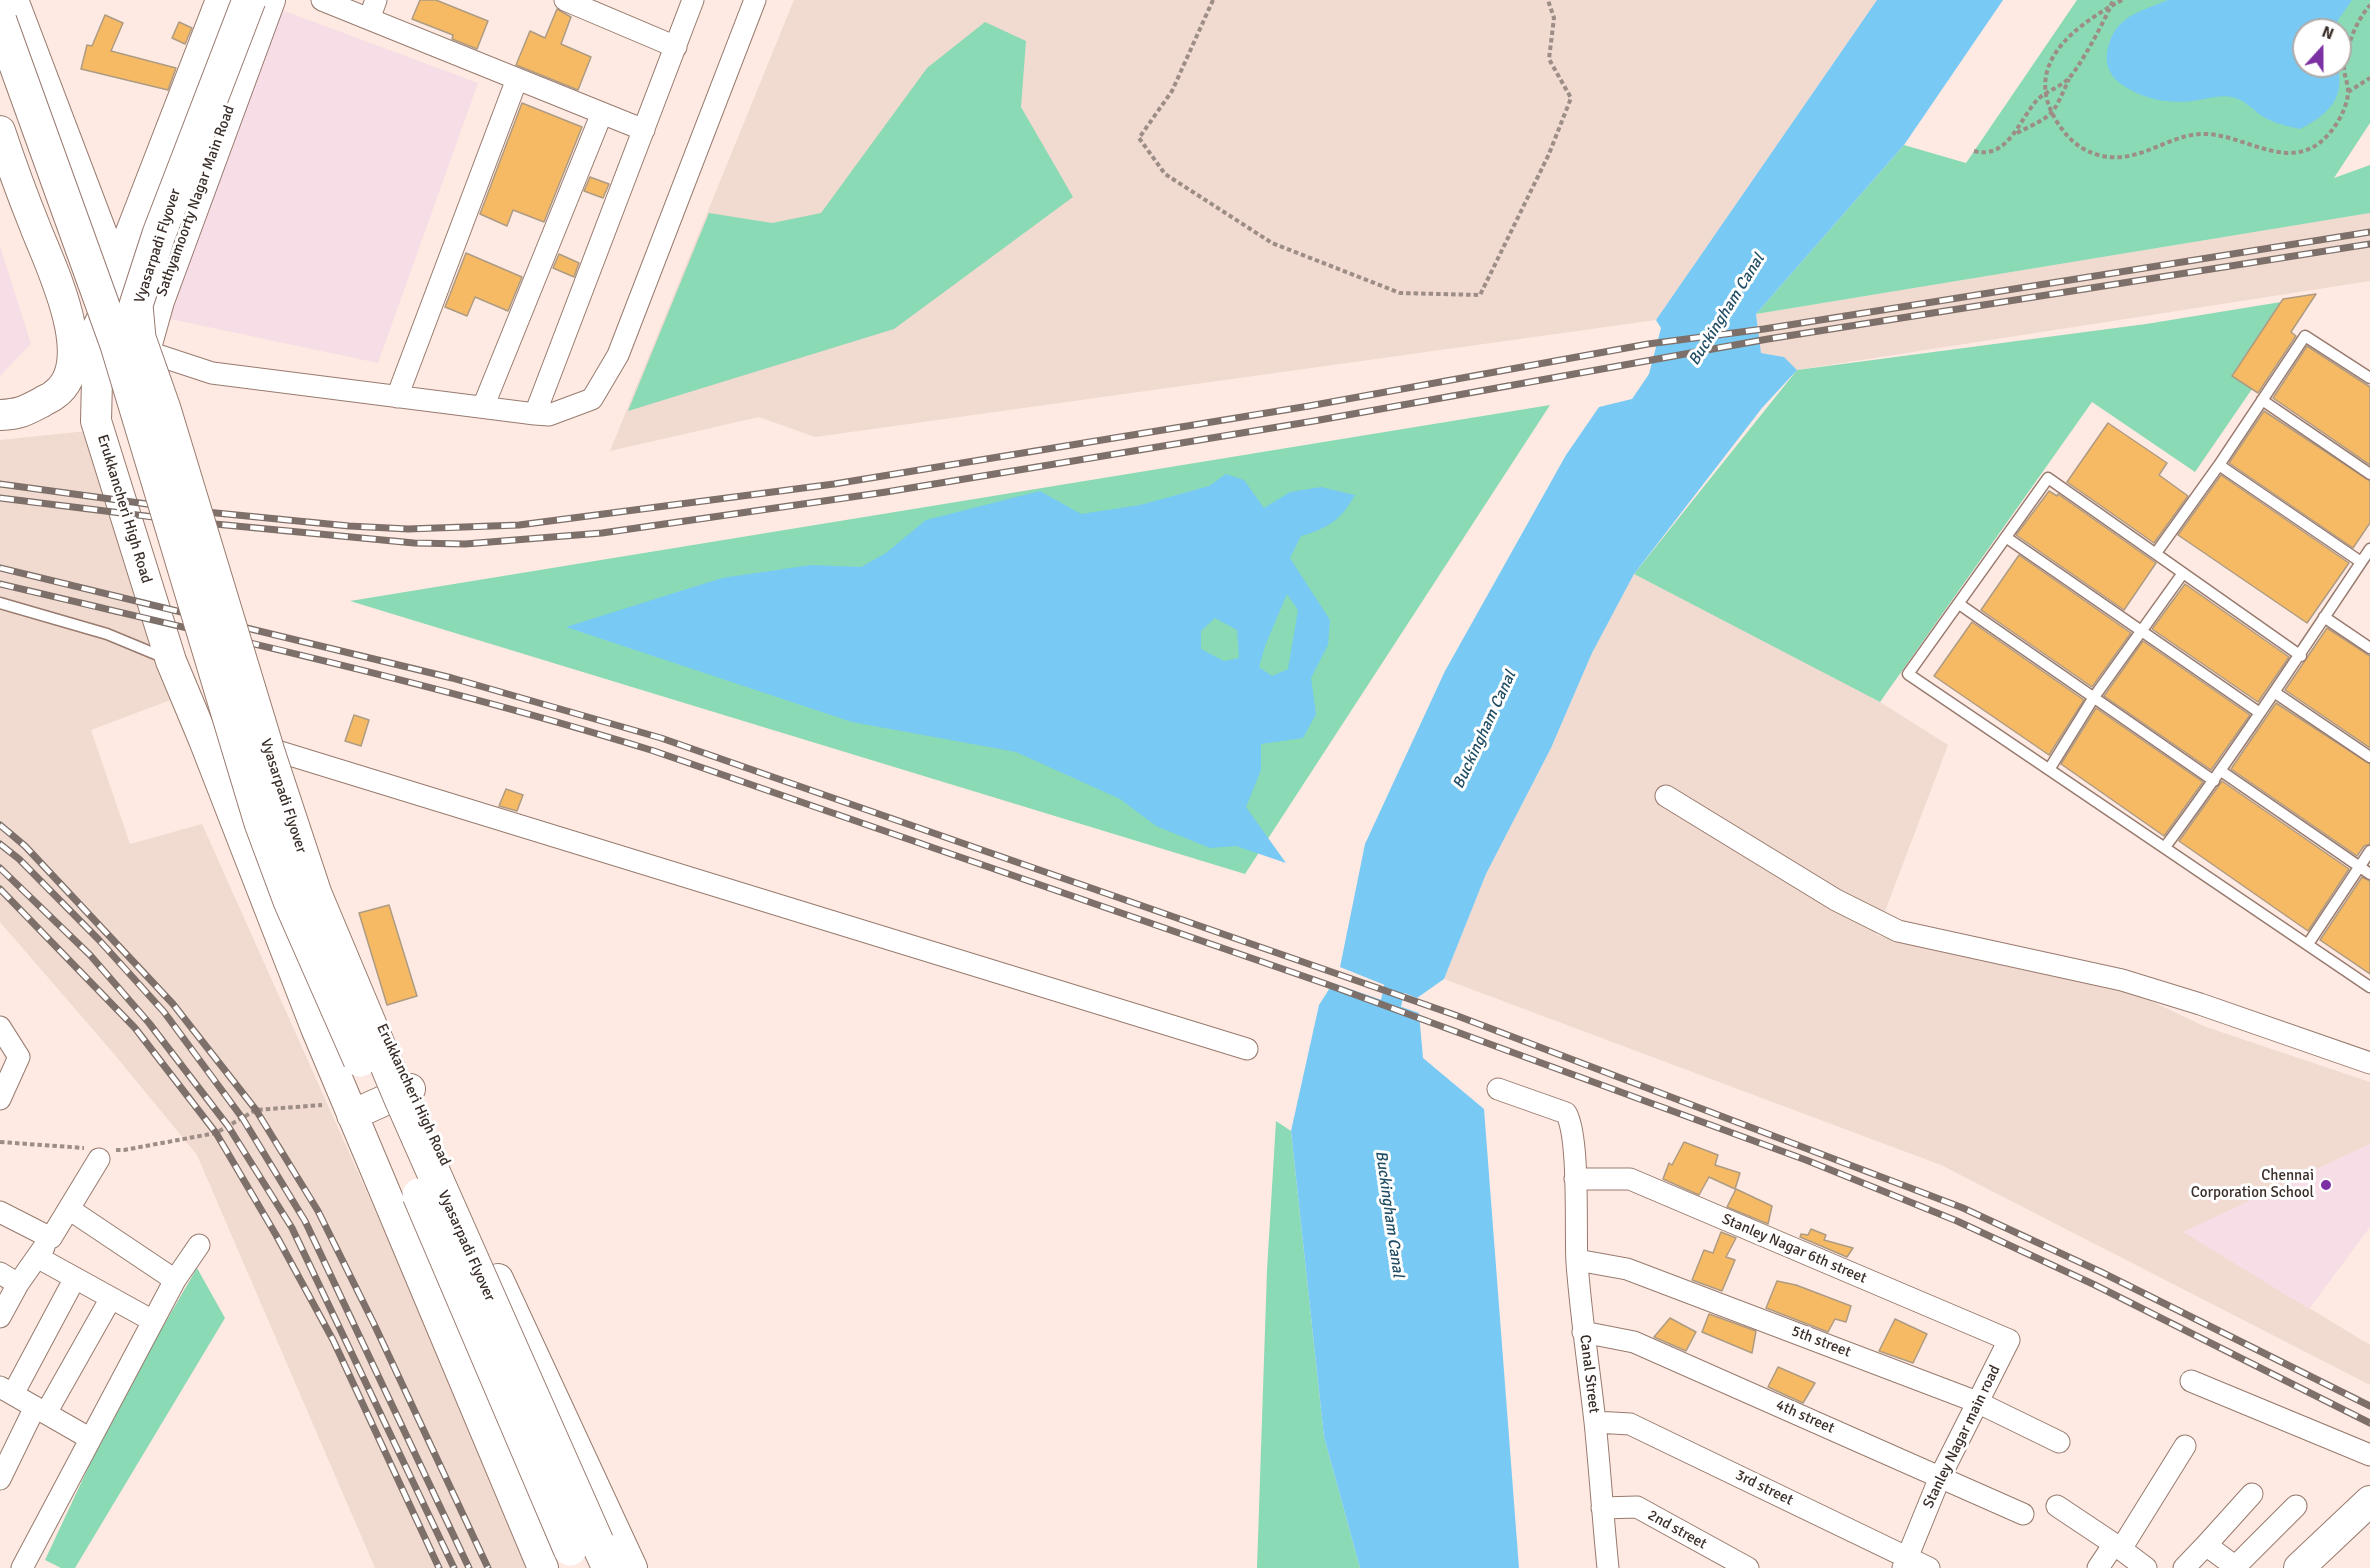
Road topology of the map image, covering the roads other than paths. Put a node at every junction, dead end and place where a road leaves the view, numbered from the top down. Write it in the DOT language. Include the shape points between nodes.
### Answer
graph roads {
  1 [pos="13,0"];
  2 [pos="220,0"];
  3 [pos="249,0"];
  4 [pos="270,0"];
  5 [pos="322,0"];
  6 [pos="565,0"];
  7 [pos="693,0"];
  8 [pos="755,0"];
  9 [pos="373,10"];
  10 [pos="0,21"];
  11 [pos="676,47"];
  12 [pos="517,79"];
  13 [pos="602,113"];
  14 [pos="644,130"];
  15 [pos="0,131"];
  16 [pos="119,274"];
  17 [pos="161,297"];
  18 [pos="67,308"];
  19 [pos="145,351"];
  20 [pos="87,370"];
  21 [pos="2370,378"];
  22 [pos="397,397"];
  23 [pos="2262,400"];
  24 [pos="483,407"];
  25 [pos="535,414"];
  26 [pos="0,415"];
  27 [pos="2219,465"];
  28 [pos="2370,474"];
  29 [pos="2007,538"];
  30 [pos="2370,549"];
  31 [pos="2156,553"];
  32 [pos="2361,562"];
  33 [pos="2183,573"];
  34 [pos="0,603"];
  35 [pos="1959,604"];
  36 [pos="2324,617"];
  37 [pos="2141,631"];
  38 [pos="2370,648"];
  39 [pos="2301,656"];
  40 [pos="171,661"];
  41 [pos="2274,692"];
  42 [pos="2094,697"];
  43 [pos="2260,713"];
  44 [pos="204,740"];
  45 [pos="277,752"];
  46 [pos="2370,757"];
  47 [pos="2050,768"];
  48 [pos="2221,771"];
  49 [pos="2214,781"];
  50 [pos="1666,796"];
  51 [pos="2165,847"];
  52 [pos="2370,851"];
  53 [pos="2360,866"];
  54 [pos="2370,874"];
  55 [pos="2308,944"];
  56 [pos="2370,987"];
  57 [pos="0,1027"];
  58 [pos="1247,1049"];
  59 [pos="2370,1064"];
  60 [pos="410,1089"];
  61 [pos="1498,1089"];
  62 [pos="0,1099"];
  63 [pos="349,1109"];
  64 [pos="102,1152"];
  65 [pos="1575,1179"];
  66 [pos="69,1209"];
  67 [pos="0,1212"];
  68 [pos="51,1238"];
  69 [pos="199,1245"];
  70 [pos="37,1257"];
  71 [pos="1577,1260"];
  72 [pos="9,1278"];
  73 [pos="75,1278"];
  74 [pos="174,1280"];
  75 [pos="111,1298"];
  76 [pos="0,1317"];
  77 [pos="153,1321"];
  78 [pos="1583,1332"];
  79 [pos="2009,1340"];
  80 [pos="2191,1381"];
  81 [pos="6,1391"];
  82 [pos="1977,1402"];
  83 [pos="40,1410"];
  84 [pos="1595,1422"];
  85 [pos="89,1438"];
  86 [pos="2059,1442"];
  87 [pos="2185,1446"];
  88 [pos="2370,1455"];
  89 [pos="1940,1477"];
  90 [pos="0,1479"];
  91 [pos="2252,1494"];
  92 [pos="2370,1502"];
  93 [pos="2058,1506"];
  94 [pos="2296,1506"];
  95 [pos="1602,1508"];
  96 [pos="2023,1514"];
  97 [pos="2206,1545"];
  98 [pos="2118,1547"];
  99 [pos="589,1557"];
  100 [pos="1905,1563"];
  101 [pos="22,1568"];
  102 [pos="543,1568"];
  103 [pos="632,1568"];
  104 [pos="1608,1568"];
  105 [pos="1748,1568"];
  106 [pos="1929,1568"];
  107 [pos="2098,1568"];
  108 [pos="2146,1568"];
  109 [pos="2184,1568"];
  110 [pos="2235,1568"];
  111 [pos="2299,1568"];
  1 -- 16 [label="street"];
  2 -- 16 [label="street"];
  3 -- 99 [label="main road, Vyasarpadi Flyover, bridge" via="159,234 136,306 139,338 315,894"];
  4 -- 17 [label="street, Sathyamoorty Nagar Main Road"];
  5 -- 9 [label="street"];
  6 -- 11 [label="street"];
  7 -- 11 [label="street"];
  8 -- 25 [label="street" via="618,355 592,399 549,415"];
  9 -- 12 [label="street"];
  10 -- 99 [label="main road, Vyasarpadi Flyover, bridge" via="117,345 261,823 282,879"];
  11 -- 14 [label="street"];
  12 -- 13 [label="street"];
  12 -- 22 [label="street"];
  13 -- 14 [label="street"];
  13 -- 24 [label="street"];
  14 -- 25 [label="street"];
  15 -- 18 [label="street"];
  16 -- 17 [label="street"];
  16 -- 18 [label="street"];
  16 -- 20 [label="street, Erukkancheri High Road" via="98,327"];
  17 -- 19 [label="street, Sathyamoorty Nagar Main Road"];
  18 -- 20 [label="street" via="74,345"];
  19 -- 20 [label="street"];
  19 -- 22 [label="street" via="212,373"];
  20 -- 26 [label="street" via="68,377 56,394 21,414"];
  20 -- 40 [label="street, Erukkancheri High Road" via="96,422"];
  21 -- 23 [label="lane" via="2305,336"];
  22 -- 24 [label="street"];
  23 -- 27 [label="lane"];
  23 -- 28 [label="lane"];
  24 -- 25 [label="street"];
  27 -- 31 [label="lane"];
  27 -- 32 [label="lane"];
  29 -- 31 [label="lane" via="2048,478"];
  29 -- 35 [label="lane"];
  29 -- 37 [label="lane"];
  30 -- 32 [label="lane"];
  31 -- 33 [label="lane"];
  32 -- 36 [label="lane"];
  33 -- 37 [label="lane"];
  33 -- 39 [label="lane"];
  34 -- 40 [label="lane" via="107,634"];
  35 -- 42 [label="lane"];
  35 -- 47 [label="lane" via="1908,674"];
  36 -- 38 [label="lane"];
  36 -- 39 [label="lane"];
  37 -- 42 [label="lane"];
  37 -- 43 [label="lane"];
  39 -- 41 [label="lane"];
  40 -- 44 [label="street, Erukkancheri High Road"];
  41 -- 43 [label="lane"];
  41 -- 46 [label="lane"];
  42 -- 47 [label="lane"];
  42 -- 49 [label="lane"];
  43 -- 48 [label="lane"];
  44 -- 45 [label="street" via="251,734 268,742"];
  44 -- 63 [label="street, Erukkancheri High Road"];
  45 -- 58 [label="street"];
  45 -- 60 [label="street, Erukkancheri High Road" via="371,1002"];
  47 -- 51 [label="lane"];
  48 -- 49 [label="lane"];
  48 -- 53 [label="lane"];
  49 -- 51 [label="lane"];
  50 -- 59 [label="street" via="1836,900 1898,931 2122,980"];
  51 -- 55 [label="lane"];
  52 -- 53 [label="lane"];
  53 -- 54 [label="lane"];
  53 -- 55 [label="lane"];
  55 -- 56 [label="lane"];
  57 -- 62 [label="street" via="19,1057"];
  60 -- 63 [label="street"];
  60 -- 103 [label="street, Erukkancheri High Road"];
  61 -- 65 [label="street, Canal Street" via="1566,1113"];
  63 -- 102 [label="street, Erukkancheri High Road"];
  64 -- 66 [label="street"];
  65 -- 71 [label="street, Canal Street"];
  65 -- 79 [label="street, Stanley Nagar 6th street" via="1630,1179"];
  66 -- 68 [label="street"];
  66 -- 74 [label="street"];
  67 -- 68 [label="street"];
  68 -- 70 [label="street"];
  69 -- 74 [label="street"];
  70 -- 72 [label="street"];
  70 -- 73 [label="street"];
  71 -- 78 [label="street, Canal Street"];
  71 -- 82 [label="street, 5th street" via="1628,1269"];
  72 -- 76 [label="street"];
  73 -- 75 [label="street"];
  73 -- 81 [label="street"];
  74 -- 77 [label="street"];
  75 -- 77 [label="street"];
  75 -- 83 [label="street"];
  77 -- 85 [label="street"];
  78 -- 84 [label="street, Canal Street"];
  78 -- 89 [label="street, 4th street" via="1634,1342"];
  79 -- 82 [label="street, Stanley Nagar main road"];
  80 -- 88 [label="street"];
  81 -- 83 [label="street"];
  82 -- 86 [label="street, 5th street"];
  82 -- 89 [label="street, Stanley Nagar main road"];
  83 -- 85 [label="street"];
  83 -- 90 [label="street"];
  84 -- 95 [label="street, Canal Street"];
  84 -- 100 [label="street, 3rd street" via="1630,1424"];
  85 -- 101 [label="street"];
  87 -- 98 [label="street"];
  89 -- 96 [label="street, 4th street"];
  89 -- 100 [label="street, Stanley Nagar main road"];
  91 -- 97 [label="street"];
  92 -- 111 [label="street"];
  93 -- 98 [label="street"];
  94 -- 110 [label="street"];
  95 -- 104 [label="street, Canal Street"];
  95 -- 105 [label="street, 2nd street" via="1637,1507"];
  97 -- 109 [label="street"];
  97 -- 110 [label="street"];
  98 -- 107 [label="street"];
  98 -- 108 [label="street"];
  100 -- 106 [label="street, 3rd street"];
}
